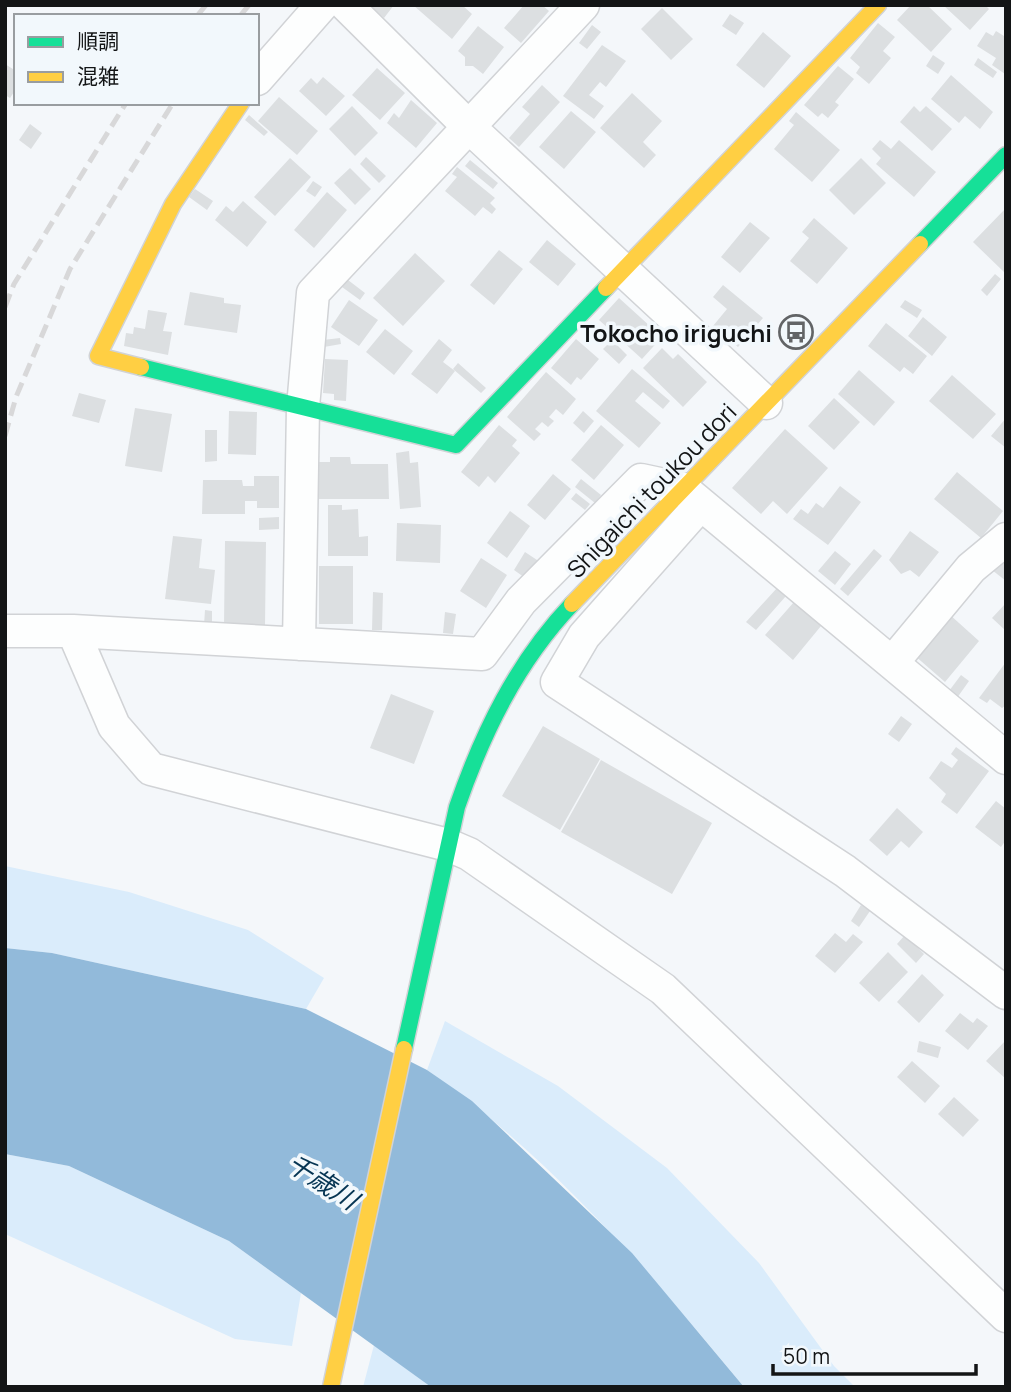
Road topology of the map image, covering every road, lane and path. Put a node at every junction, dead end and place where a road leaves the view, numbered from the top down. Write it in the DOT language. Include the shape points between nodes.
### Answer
graph roads {
  1 [pos="322,5"];
  2 [pos="346,5"];
  3 [pos="583,5"];
  4 [pos="878,5"];
  5 [pos="259,77"];
  6 [pos="240,105"];
  7 [pos="470,127"];
  8 [pos="1006,155"];
  9 [pos="624,270"];
  10 [pos="766,403"];
  11 [pos="303,407"];
  12 [pos="692,497"];
  13 [pos="1006,539"];
  14 [pos="5,631"];
  15 [pos="74,631"];
  16 [pos="299,644"];
  17 [pos="892,663"];
  18 [pos="1006,758"];
  19 [pos="448,845"];
  20 [pos="1006,993"];
  21 [pos="1006,1317"];
  22 [pos="331,1387"];
  1 -- 5 [label="street"];
  2 -- 7 [label="street"];
  3 -- 7 [label="street"];
  4 -- 9 [label="street"];
  6 -- 11 [label="street" via="173,204 98,356"];
  7 -- 9 [label="street"];
  7 -- 11 [label="street" via="313,293"];
  8 -- 10 [label="street, Shigaichi toukou dori"];
  9 -- 10 [label="street"];
  9 -- 11 [label="street" via="456,445"];
  10 -- 12 [label="street, Shigaichi toukou dori"];
  11 -- 16 [label="street"];
  12 -- 16 [label="street" via="640,480 521,601 482,654"];
  12 -- 17 [label="street"];
  12 -- 19 [label="street, Shigaichi toukou dori" via="531,650 476,750"];
  12 -- 20 [label="street" via="584,636 557,682 845,871"];
  13 -- 17 [label="street" via="971,568"];
  14 -- 15 [label="street"];
  15 -- 16 [label="street"];
  15 -- 19 [label="street" via="114,726 151,769"];
  17 -- 18 [label="street"];
  19 -- 21 [label="street" via="469,854 663,989"];
  19 -- 22 [label="street, Shigaichi toukou dori"];
}
